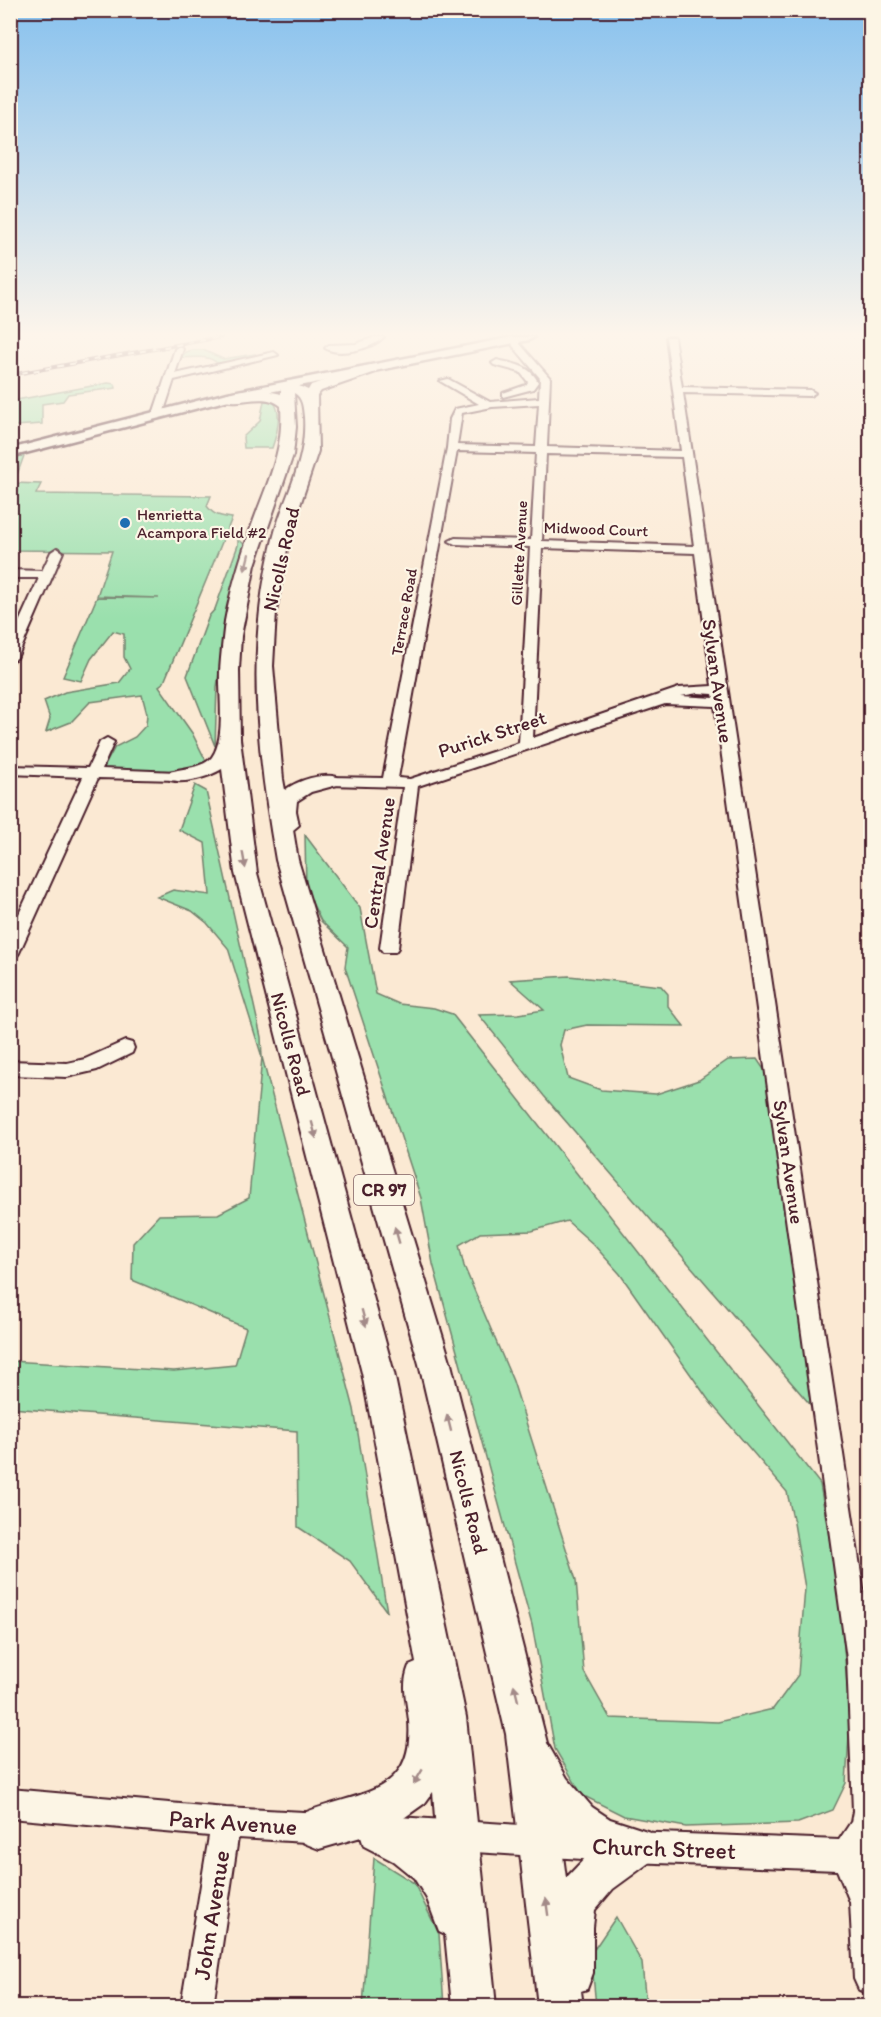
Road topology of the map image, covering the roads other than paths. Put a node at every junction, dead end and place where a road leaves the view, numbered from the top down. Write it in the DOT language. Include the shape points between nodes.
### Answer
graph roads {
  1 [pos="93,431"];
  2 [pos="289,431"];
  3 [pos="305,431"];
  4 [pos="454,431"];
  5 [pos="543,431"];
  6 [pos="683,431"];
  7 [pos="452,448"];
  8 [pos="542,450"];
  9 [pos="10,453"];
  10 [pos="686,454"];
  11 [pos="455,541"];
  12 [pos="536,543"];
  13 [pos="699,550"];
  14 [pos="57,552"];
  15 [pos="10,574"];
  16 [pos="46,575"];
  17 [pos="12,653"];
  18 [pos="720,697"];
  19 [pos="231,726"];
  20 [pos="269,738"];
  21 [pos="107,742"];
  22 [pos="526,745"];
  23 [pos="10,770"];
  24 [pos="92,773"];
  25 [pos="177,776"];
  26 [pos="330,781"];
  27 [pos="390,782"];
  28 [pos="411,783"];
  29 [pos="236,810"];
  30 [pos="284,843"];
  31 [pos="389,948"];
  32 [pos="10,953"];
  33 [pos="125,1048"];
  34 [pos="10,1068"];
  35 [pos="398,1471"];
  36 [pos="526,1734"];
  37 [pos="10,1803"];
  38 [pos="226,1823"];
  39 [pos="319,1828"];
  40 [pos="379,1831"];
  41 [pos="456,1834"];
  42 [pos="539,1843"];
  43 [pos="635,1847"];
  44 [pos="858,1861"];
  45 [pos="870,1979"];
  46 [pos="197,2007"];
  47 [pos="473,2007"];
  48 [pos="561,2007"];
  49 [pos="573,2007"];
  1 -- 9 [label="main road"];
  2 -- 19 [label="highway, Nicolls Road / CR 97, one-way" via="287,450 249,553 237,606 231,646"];
  3 -- 20 [label="highway, Nicolls Road / CR 97" via="311,451 281,538 267,612 264,666"];
  4 -- 7 [label="street, Terrace Road"];
  5 -- 8 [label="street, Gillette Avenue"];
  6 -- 10 [label="street, Sylvan Avenue"];
  7 -- 8 [label="street"];
  7 -- 27 [label="street, Terrace Road"];
  8 -- 10 [label="street"];
  8 -- 12 [label="street, Gillette Avenue"];
  10 -- 13 [label="street, Sylvan Avenue"];
  11 -- 12 [label="street, Midwood Court"];
  12 -- 13 [label="street, Midwood Court"];
  12 -- 22 [label="street, Gillette Avenue"];
  13 -- 18 [label="street, Sylvan Avenue"];
  14 -- 16 [label="street"];
  15 -- 16 [label="street"];
  16 -- 17 [label="street"];
  18 -- 22 [label="street, Purick Street" via="702,688 674,694"];
  18 -- 44 [label="street, Sylvan Avenue" via="861,1659 868,1811"];
  19 -- 25 [label="highway" via="225,755 219,763"];
  19 -- 29 [label="highway, Nicolls Road / CR 97"];
  20 -- 26 [label="highway" via="275,742 278,763 290,772"];
  20 -- 30 [label="highway, Nicolls Road / CR 97"];
  21 -- 24 [label="street"];
  22 -- 28 [label="street, Purick Street"];
  23 -- 24 [label="street"];
  24 -- 25 [label="street"];
  24 -- 32 [label="street"];
  25 -- 29 [label="highway" via="223,786"];
  26 -- 27 [label="street, Purick Street"];
  26 -- 30 [label="highway" via="289,796 285,807 289,829"];
  27 -- 28 [label="street, Purick Street"];
  28 -- 31 [label="street, Central Avenue"];
  29 -- 35 [label="highway, Nicolls Road / CR 97, one-way" via="246,873 378,1373"];
  36 -- 30 [label="highway, Nicolls Road / CR 97, one-way" via="435,1364"];
  33 -- 34 [label="street" via="90,1065 67,1070"];
  35 -- 39 [label="highway, one-way" via="402,1539 430,1733 427,1760 416,1782 393,1803 356,1819"];
  35 -- 41 [label="highway, Nicolls Road / CR 97" via="446,1717"];
  36 -- 42 [label="highway, Nicolls Road / CR 97"];
  36 -- 43 [label="highway" via="540,1772 556,1799 579,1824 600,1836"];
  37 -- 38 [label="street, Park Avenue"];
  38 -- 39 [label="street, Park Avenue"];
  38 -- 46 [label="street, John Avenue"];
  39 -- 40 [label="street, Park Avenue"];
  40 -- 41 [label="street, Park Avenue"];
  40 -- 47 [label="highway" via="411,1846 428,1861 447,1889"];
  41 -- 42 [label="street, Church Street"];
  41 -- 47 [label="highway, Nicolls Road / CR 97"];
  42 -- 43 [label="street, Church Street"];
  48 -- 42 [label="highway, Nicolls Road / CR 97, one-way"];
  43 -- 44 [label="street, Church Street"];
  43 -- 49 [label="highway" via="593,1878 574,1904 570,1949"];
  44 -- 45 [label="street"];
}
